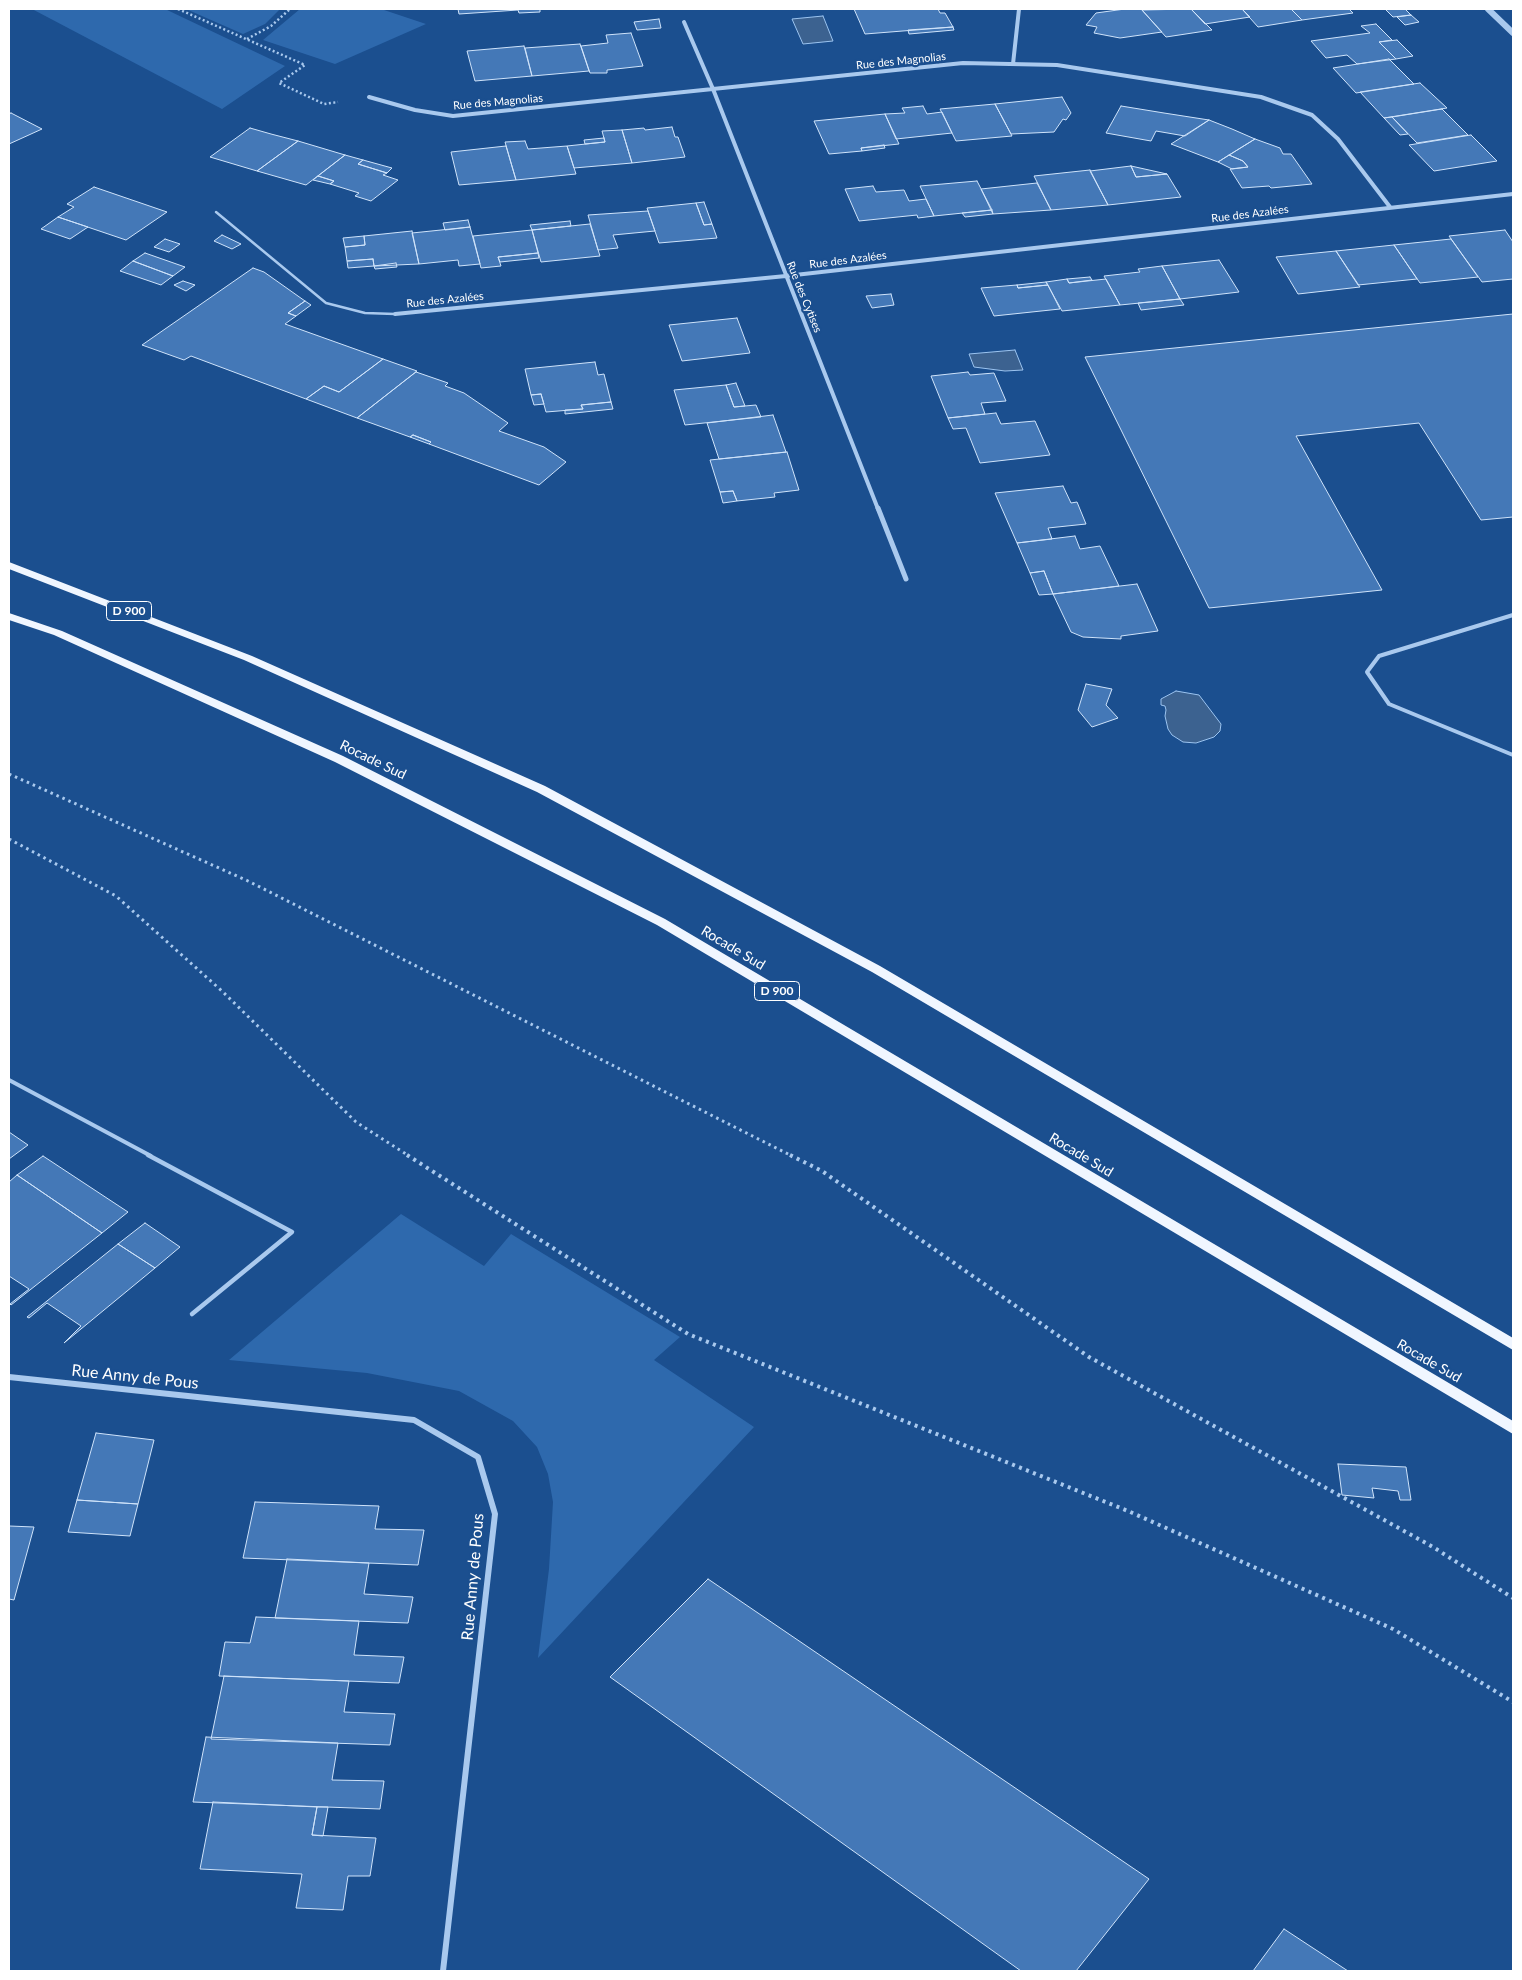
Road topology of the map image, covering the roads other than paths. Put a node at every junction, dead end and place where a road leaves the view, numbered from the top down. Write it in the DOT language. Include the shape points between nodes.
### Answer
graph roads {
  1 [pos="1019,9"];
  2 [pos="1488,9"];
  3 [pos="684,22"];
  4 [pos="1513,33"];
  5 [pos="1013,64"];
  6 [pos="713,89"];
  7 [pos="370,97"];
  8 [pos="1513,194"];
  9 [pos="1390,207"];
  10 [pos="216,212"];
  11 [pos="786,276"];
  12 [pos="395,314"];
  13 [pos="9,565"];
  14 [pos="906,579"];
  15 [pos="1513,615"];
  16 [pos="9,616"];
  17 [pos="1513,756"];
  18 [pos="9,1080"];
  19 [pos="192,1314"];
  20 [pos="1513,1344"];
  21 [pos="9,1376"];
  22 [pos="1513,1428"];
  23 [pos="443,1971"];
  1 -- 5 [label="street"];
  2 -- 4 [label="street"];
  3 -- 6 [label="street, Rue des Cytises"];
  5 -- 6 [label="street, Rue des Magnolias" via="963,63"];
  5 -- 9 [label="street, Rue des Magnolias" via="1057,65 1261,97 1312,115 1338,139"];
  6 -- 7 [label="street, Rue des Magnolias" via="453,116 415,110"];
  6 -- 11 [label="street, Rue des Cytises"];
  8 -- 9 [label="street, Rue des Azalées"];
  9 -- 11 [label="street, Rue des Azalées"];
  10 -- 12 [label="lane, Rue des Azalées" via="326,303 365,313"];
  11 -- 12 [label="street, Rue des Azalées"];
  11 -- 14 [label="street, Rue des Cytises"];
  13 -- 20 [label="main road, D 900" via="248,658 542,789 876,969"];
  15 -- 17 [label="lane" via="1379,656 1367,672 1389,704"];
  16 -- 22 [label="main road, Rocade Sud / D 900" via="58,633 339,759 661,922"];
  18 -- 19 [label="lane" via="292,1232"];
  21 -- 23 [label="street, Rue Anny de Pous" via="414,1420 478,1457 495,1514"];
}
